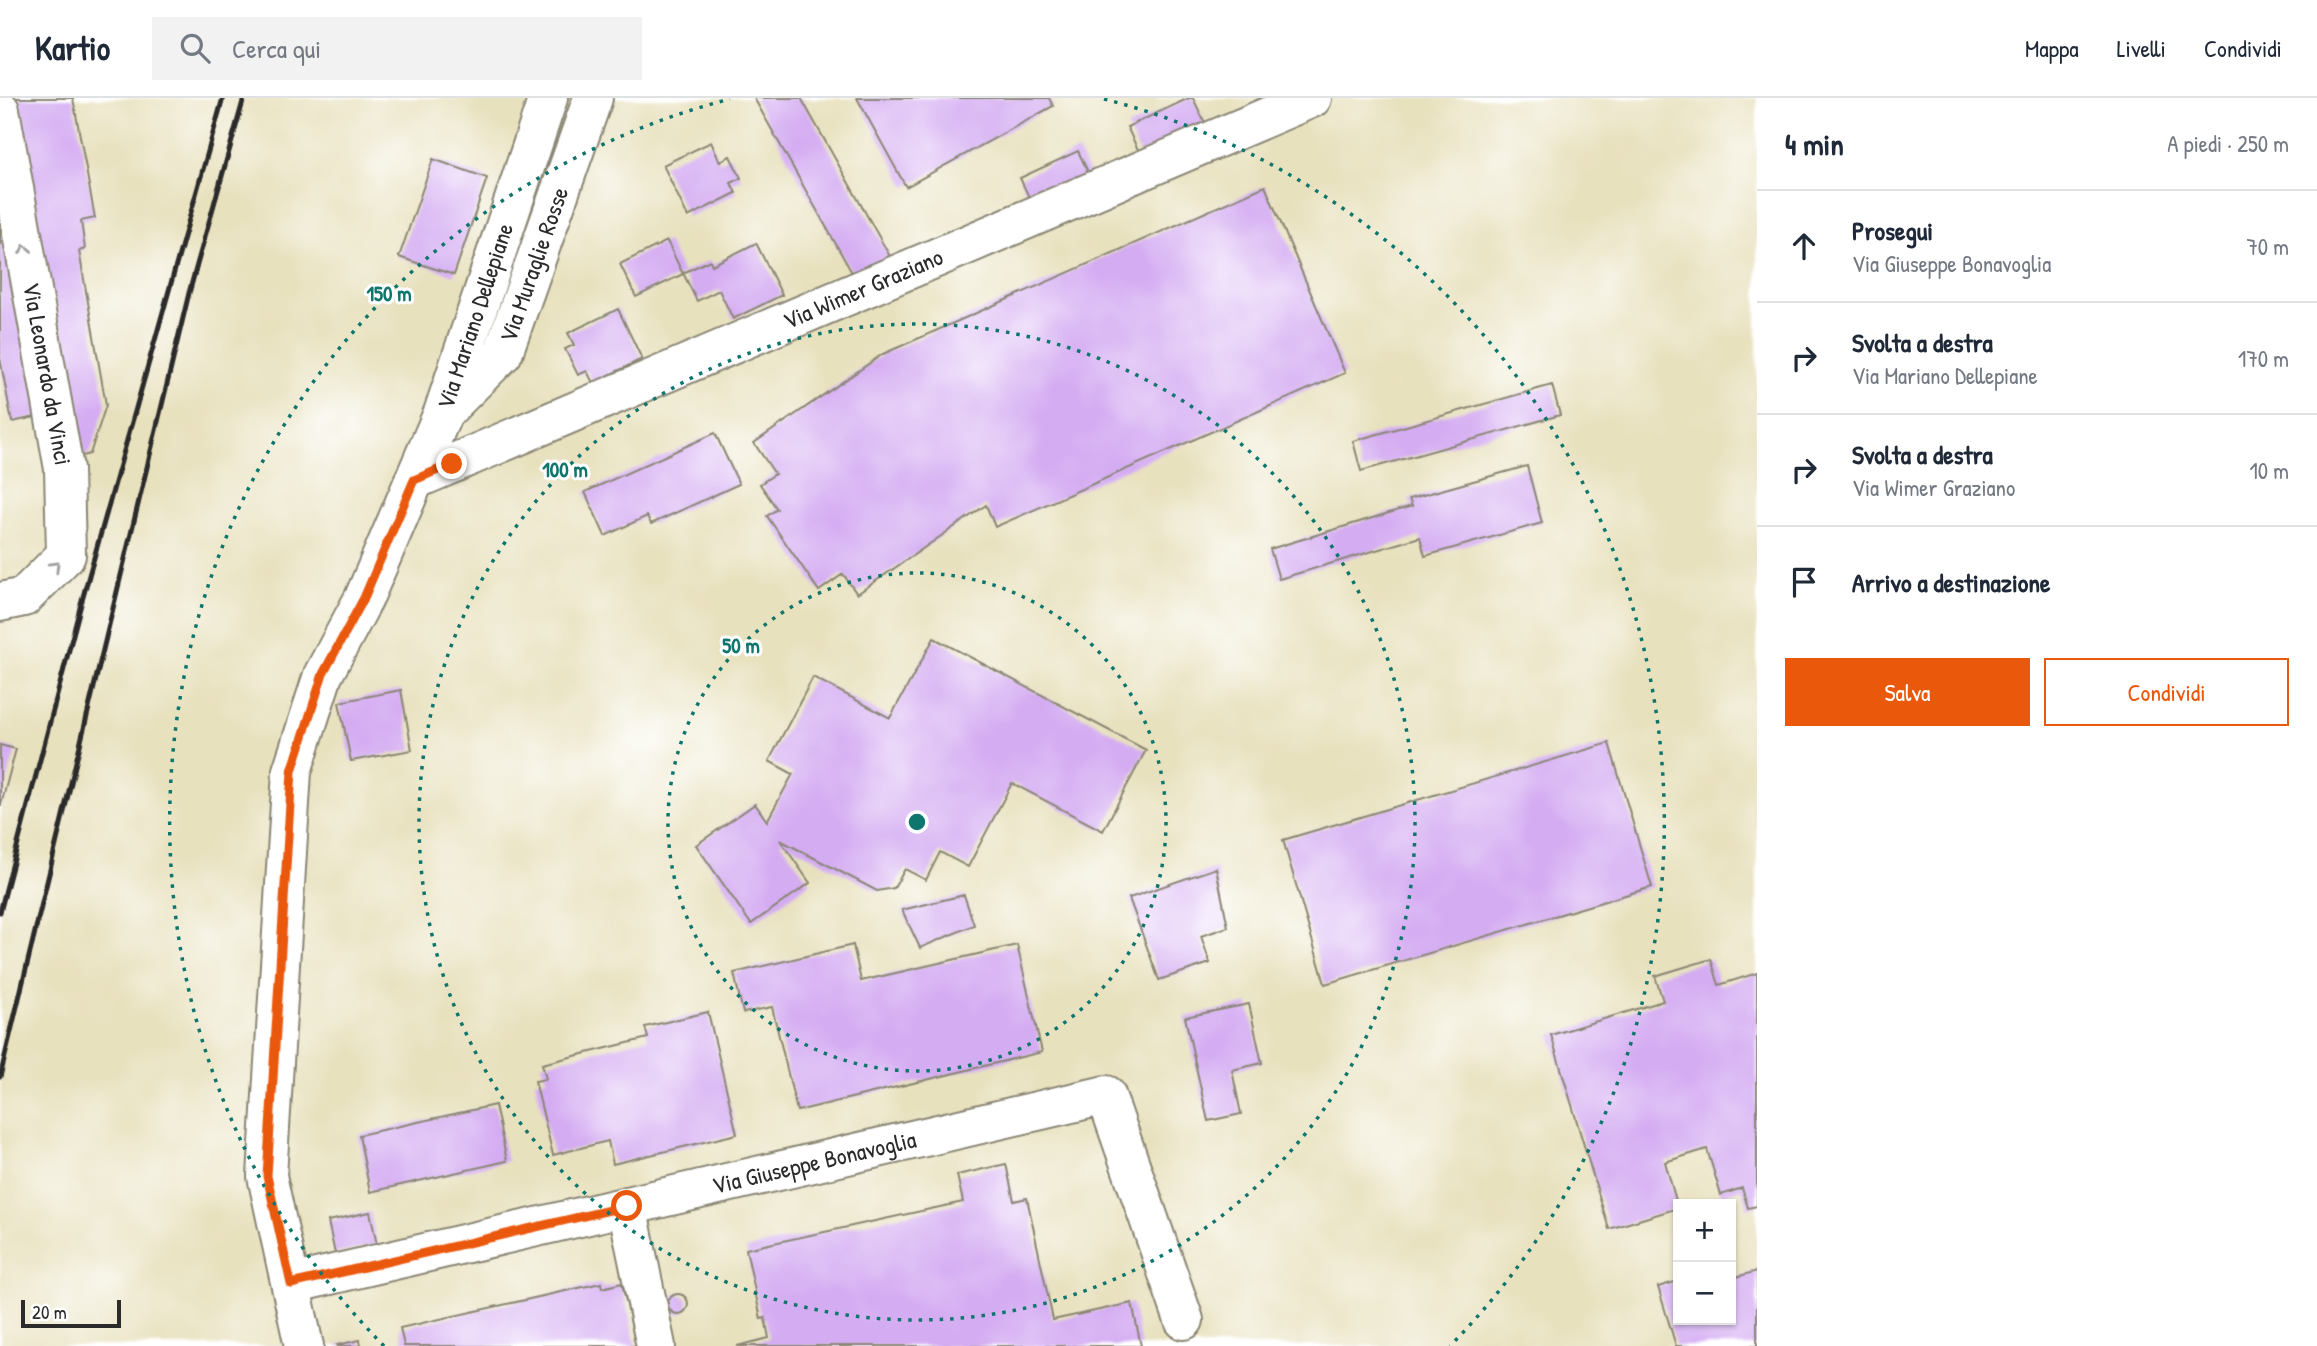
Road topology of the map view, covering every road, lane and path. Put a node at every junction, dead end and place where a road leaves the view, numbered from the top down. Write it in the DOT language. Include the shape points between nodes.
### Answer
graph roads {
  1 [pos="548,98"];
  2 [pos="593,98"];
  3 [pos="1311,98"];
  4 [pos="0,110"];
  5 [pos="443,413"];
  6 [pos="414,480"];
  7 [pos="0,602"];
  8 [pos="627,1206"];
  9 [pos="291,1284"];
  10 [pos="1184,1320"];
  11 [pos="304,1346"];
  12 [pos="656,1346"];
  1 -- 5 [label="street, Via Mariano Dellepiane"];
  2 -- 5 [label="street, Via Muraglie Rosse" via="503,353"];
  3 -- 6 [label="street, Via Wimer Graziano"];
  7 -- 4 [label="street, Via Leonardo da Vinci, one-way" via="24,597 66,555 64,469"];
  5 -- 6 [label="street, Via Mariano Dellepiane"];
  6 -- 9 [label="street, Via Mariano Dellepiane" via="364,598 323,674 292,771 267,1176"];
  8 -- 9 [label="street, Via Giuseppe Bonavoglia"];
  8 -- 10 [label="street, Via Giuseppe Bonavoglia" via="1106,1095"];
  8 -- 12 [label="street"];
  9 -- 11 [label="street, Via Mariano Dellepiane"];
}
